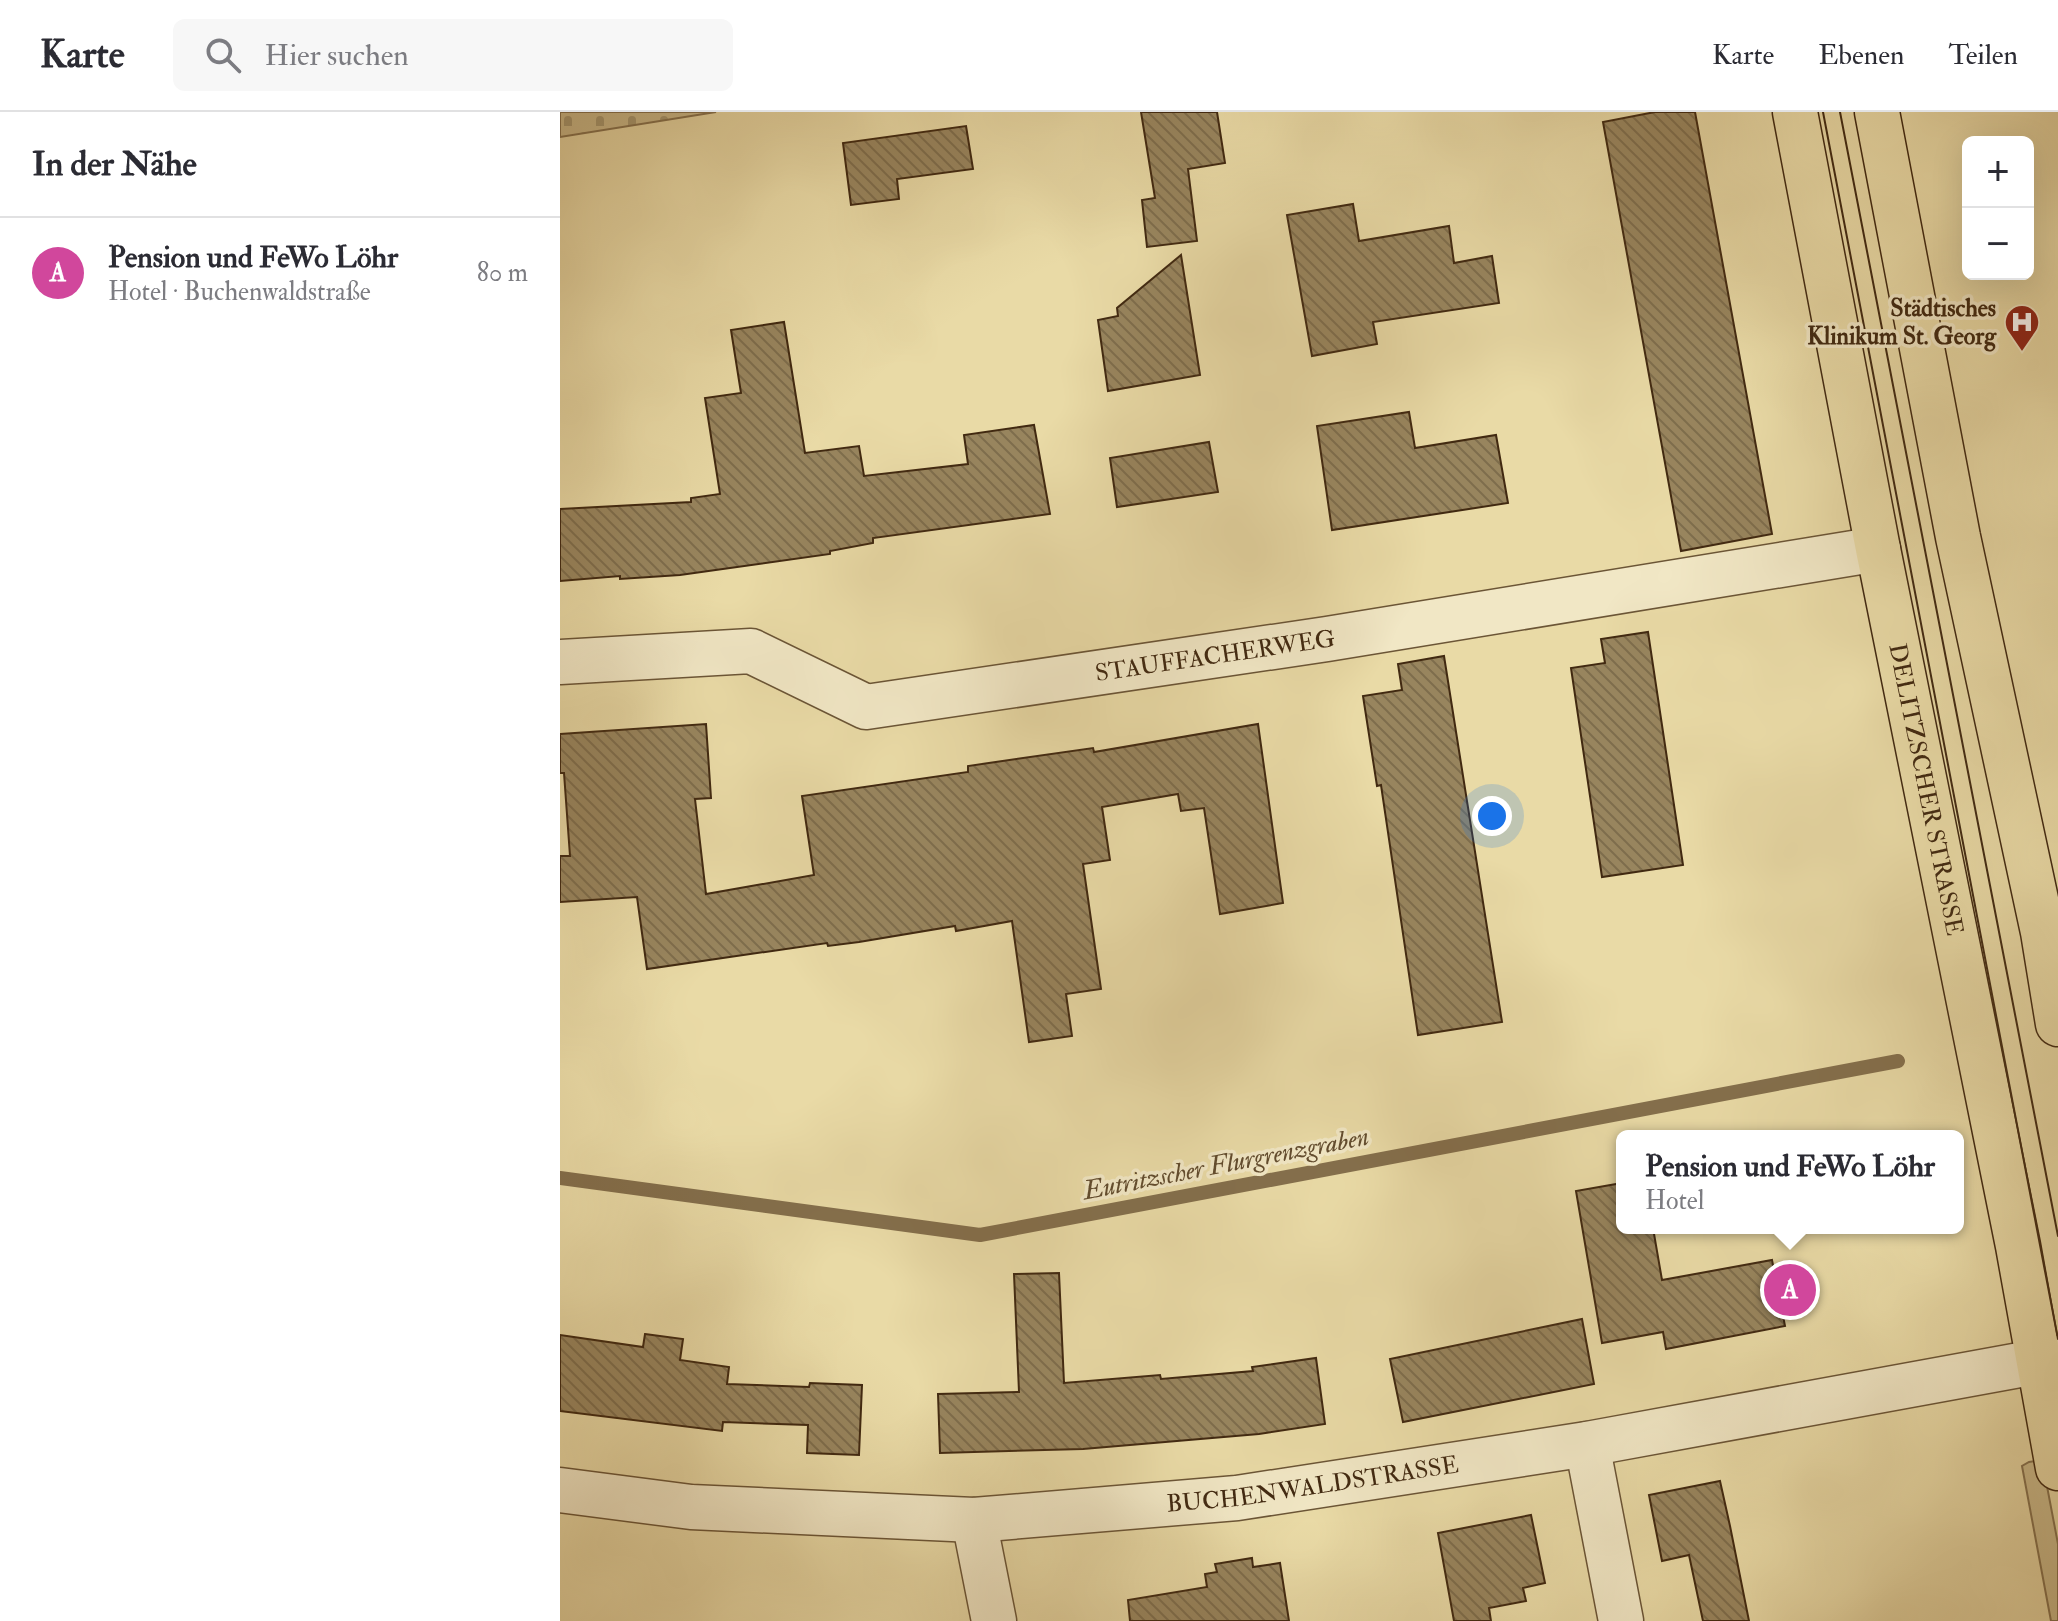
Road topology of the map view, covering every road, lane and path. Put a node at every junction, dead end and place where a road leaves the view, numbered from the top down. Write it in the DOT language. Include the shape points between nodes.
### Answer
graph roads {
  1 [pos="1795,112"];
  2 [pos="1877,112"];
  3 [pos="1878,549"];
  4 [pos="560,662"];
  5 [pos="2058,1024"];
  6 [pos="2048,1360"];
  7 [pos="1587,1444"];
  8 [pos="2058,1468"];
  9 [pos="560,1490"];
  10 [pos="974,1520"];
  11 [pos="994,1621"];
  12 [pos="1621,1621"];
  1 -- 3 [label="main road, DELITZSCHER STRASSE"];
  2 -- 5 [label="main road"];
  3 -- 4 [label="street, STAUFFACHERWEG" via="866,707 751,651"];
  3 -- 6 [label="main road, DELITZSCHER STRASSE" via="2018,1246"];
  6 -- 7 [label="street, BUCHENWALDSTRASSE"];
  6 -- 8 [label="main road, DELITZSCHER STRASSE"];
  7 -- 10 [label="street, BUCHENWALDSTRASSE" via="1237,1498"];
  7 -- 12 [label="street"];
  9 -- 10 [label="street, BUCHENWALDSTRASSE" via="691,1507"];
  10 -- 11 [label="street"];
}
